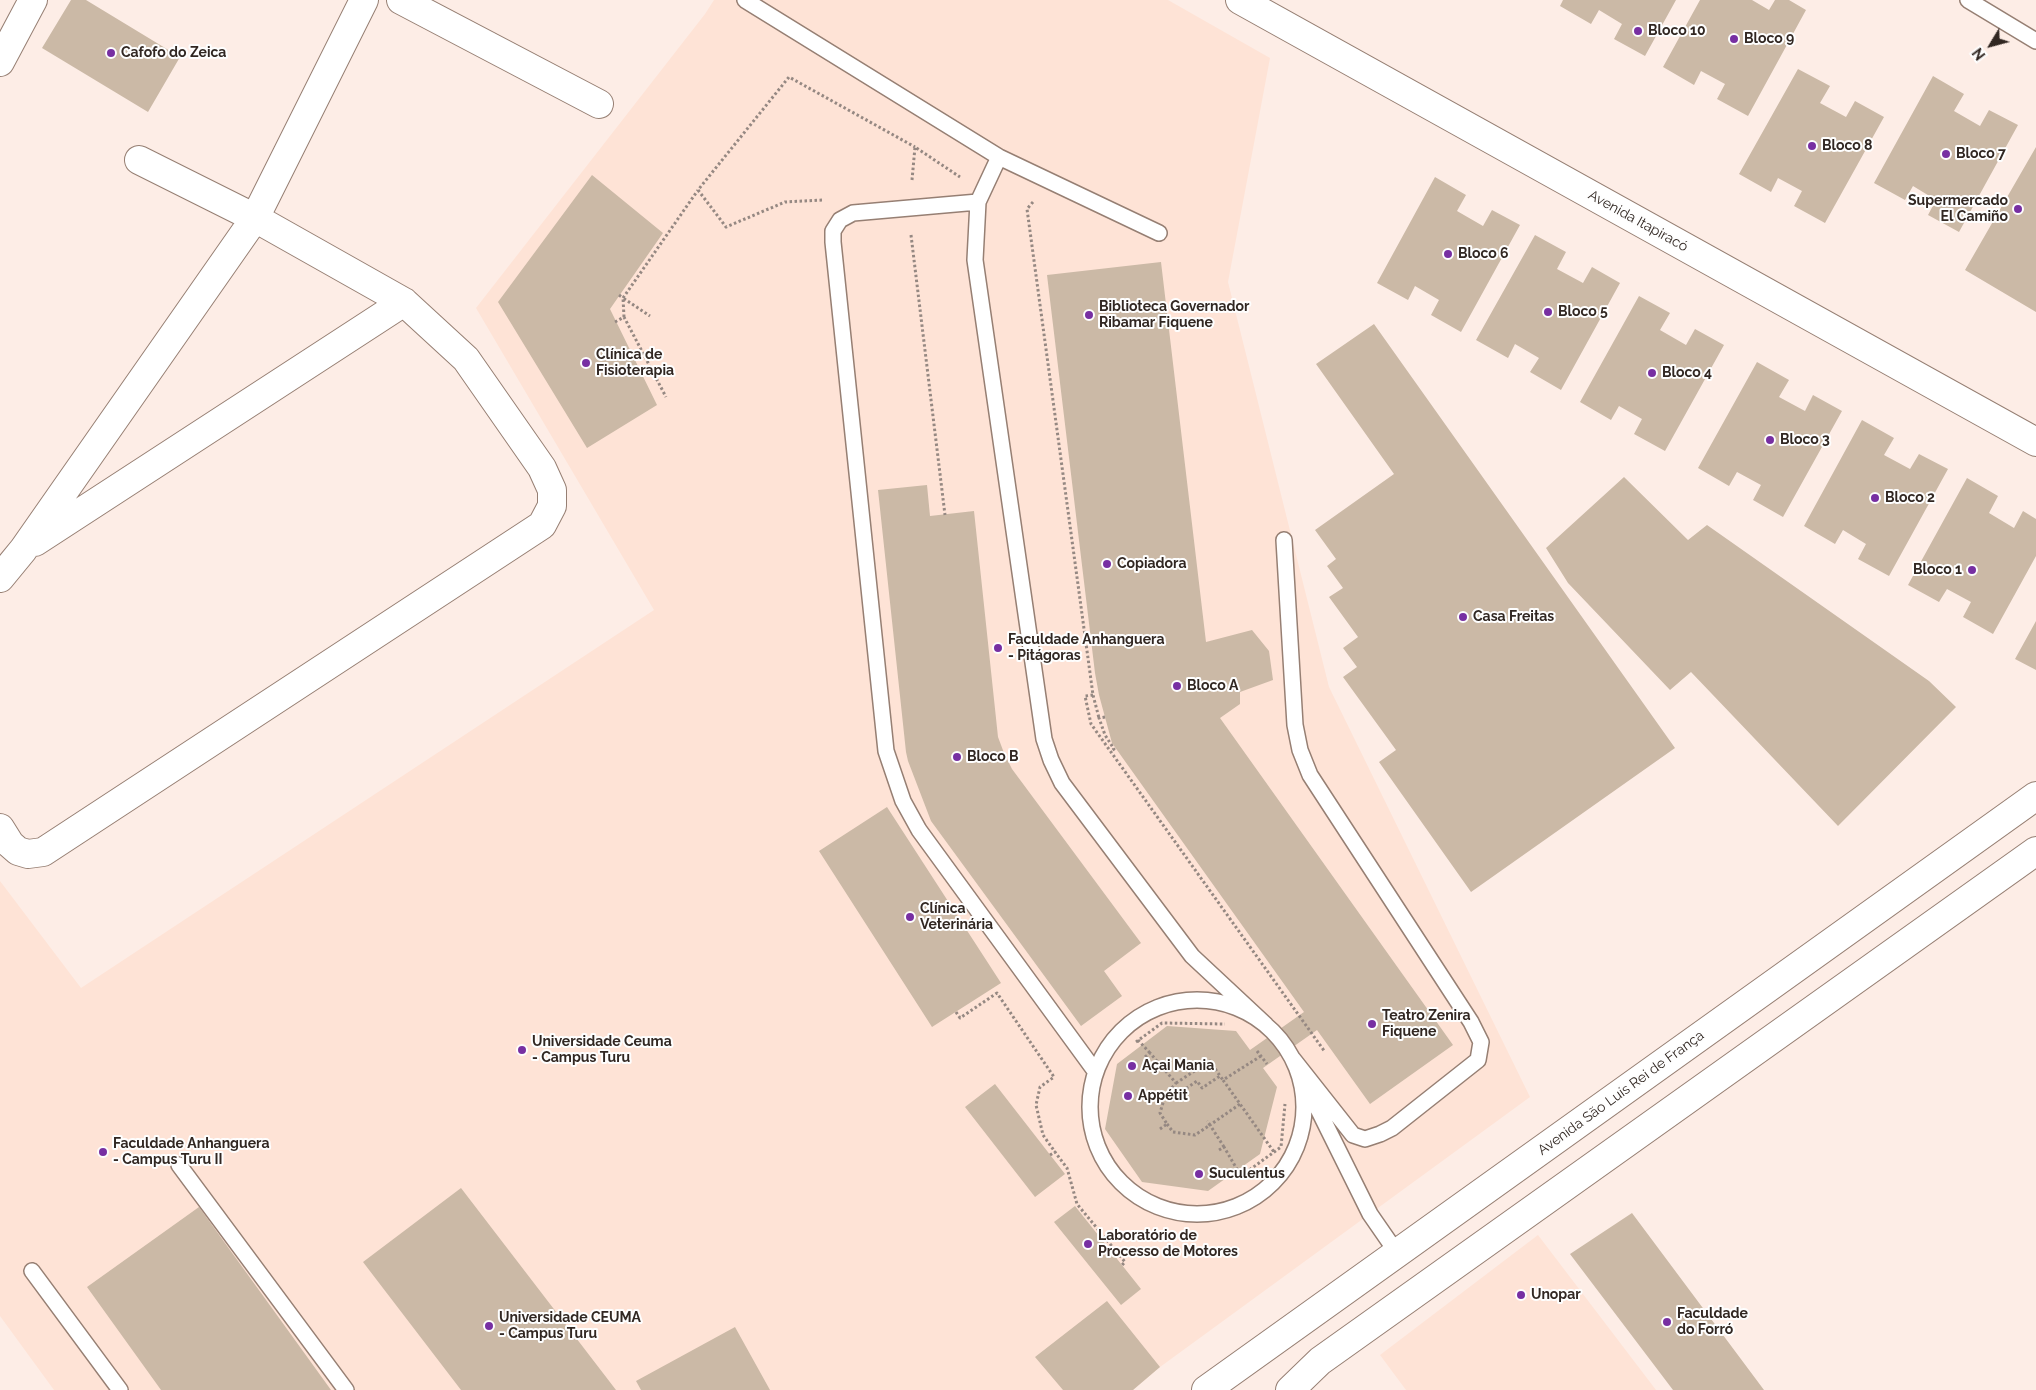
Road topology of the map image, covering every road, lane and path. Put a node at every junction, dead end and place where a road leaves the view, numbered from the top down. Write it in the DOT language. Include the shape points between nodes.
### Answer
graph roads {
  1 [pos="33,0"];
  2 [pos="364,0"];
  3 [pos="401,0"];
  4 [pos="745,0"];
  5 [pos="1240,0"];
  6 [pos="1262,0"];
  7 [pos="1968,0"];
  8 [pos="1284,25"];
  9 [pos="2036,41"];
  10 [pos="0,62"];
  11 [pos="599,104"];
  12 [pos="915,148"];
  13 [pos="999,157"];
  14 [pos="140,160"];
  15 [pos="963,179"];
  16 [pos="911,186"];
  17 [pos="698,190"];
  18 [pos="1037,198"];
  19 [pos="824,200"];
  20 [pos="978,202"];
  21 [pos="255,218"];
  22 [pos="1159,233"];
  23 [pos="911,234"];
  24 [pos="619,294"];
  25 [pos="623,298"];
  26 [pos="404,302"];
  27 [pos="650,316"];
  28 [pos="624,317"];
  29 [pos="615,322"];
  30 [pos="666,397"];
  31 [pos="2036,442"];
  32 [pos="945,514"];
  33 [pos="1284,540"];
  34 [pos="23,550"];
  35 [pos="0,578"];
  36 [pos="1093,695"];
  37 [pos="1105,717"];
  38 [pos="1099,718"];
  39 [pos="1111,751"];
  40 [pos="2036,796"];
  41 [pos="0,828"];
  42 [pos="2036,851"];
  43 [pos="956,1012"];
  44 [pos="1230,1024"];
  45 [pos="1266,1024"];
  46 [pos="1255,1048"];
  47 [pos="1150,1053"];
  48 [pos="1261,1056"];
  49 [pos="1145,1057"];
  50 [pos="1328,1058"];
  51 [pos="1292,1059"];
  52 [pos="1269,1067"];
  53 [pos="1163,1070"];
  54 [pos="1095,1071"];
  55 [pos="1160,1073"];
  56 [pos="1220,1076"];
  57 [pos="1224,1080"];
  58 [pos="1176,1083"];
  59 [pos="1178,1094"];
  60 [pos="1285,1101"];
  61 [pos="1240,1104"];
  62 [pos="1207,1120"];
  63 [pos="1167,1124"];
  64 [pos="1210,1125"];
  65 [pos="1160,1129"];
  66 [pos="1224,1147"];
  67 [pos="1219,1150"];
  68 [pos="1055,1152"];
  69 [pos="1274,1152"];
  70 [pos="1050,1155"];
  71 [pos="179,1165"];
  72 [pos="1397,1253"];
  73 [pos="1122,1265"];
  74 [pos="32,1271"];
  75 [pos="120,1390"];
  76 [pos="346,1390"];
  77 [pos="1206,1390"];
  78 [pos="1290,1390"];
  1 -- 10 [label="main road"];
  2 -- 21 [label="main road"];
  3 -- 11 [label="main road"];
  4 -- 13 [label="lane"];
  5 -- 8 [label="main road, Avenida Itapiracó"];
  6 -- 8 [label="main road"];
  7 -- 9 [label="lane"];
  8 -- 31 [label="main road, Avenida Itapiracó"];
  12 -- 15 [label="path"];
  12 -- 16 [label="path"];
  12 -- 17 [label="path" via="789,77"];
  13 -- 20 [label="lane"];
  13 -- 22 [label="lane"];
  14 -- 21 [label="main road"];
  17 -- 19 [label="path" via="726,227 785,202"];
  17 -- 25 [label="path"];
  18 -- 36 [label="path" via="1027,209"];
  20 -- 45 [label="lane" via="976,260 1044,739 1051,760 1062,782 1192,956"];
  20 -- 54 [label="lane" via="853,213 840,220 833,231 886,751 903,800 919,830"];
  21 -- 26 [label="main road"];
  21 -- 34 [label="main road"];
  23 -- 32 [label="path"];
  24 -- 25 [label="path"];
  25 -- 27 [label="path"];
  25 -- 28 [label="path"];
  26 -- 34 [label="main road"];
  26 -- 41 [label="main road" via="466,360 542,468 552,490 552,506 542,525 42,852 28,854 18,851"];
  28 -- 29 [label="path"];
  28 -- 30 [label="path"];
  33 -- 51 [label="lane" via="1295,725 1303,759 1310,775 1481,1042 1478,1060 1392,1128 1365,1139 1353,1135"];
  34 -- 35 [label="main road"];
  36 -- 38 [label="path"];
  36 -- 39 [label="path" via="1085,696 1091,724"];
  37 -- 38 [label="path"];
  38 -- 39 [label="path" via="1114,749"];
  39 -- 50 [label="path"];
  40 -- 72 [label="main road, Avenida São Luís Rei de França"];
  42 -- 78 [label="main road" via="1320,1361"];
  43 -- 68 [label="path" via="960,1018 997,993 1054,1077 1040,1087 1036,1105 1043,1135"];
  44 -- 47 [label="path" via="1162,1023 1137,1041"];
  45 -- 51 [label="lane" via="1282,1040"];
  45 -- 54 [label="lane" via="1227,1003 1212,1000 1182,1000 1161,1005 1123,1027 1106,1048"];
  46 -- 48 [label="path"];
  47 -- 49 [label="path"];
  47 -- 53 [label="path"];
  48 -- 52 [label="path"];
  48 -- 57 [label="path"];
  51 -- 54 [label="lane" via="1305,1105 1296,1150 1269,1187 1250,1200 1226,1211 1201,1214 1175,1212 1150,1204 1128,1190 1110,1171 1097,1148 1090,1122 1089,1096"];
  51 -- 72 [label="lane" via="1370,1214"];
  53 -- 55 [label="path"];
  53 -- 58 [label="path"];
  56 -- 57 [label="path"];
  56 -- 58 [label="path" via="1210,1061"];
  56 -- 59 [label="path" via="1202,1088 1197,1081"];
  57 -- 61 [label="path"];
  58 -- 63 [label="path" via="1165,1096 1160,1113"];
  60 -- 69 [label="path" via="1281,1147"];
  61 -- 64 [label="path"];
  61 -- 69 [label="path"];
  62 -- 64 [label="path"];
  63 -- 64 [label="path" via="1173,1132 1195,1135"];
  63 -- 65 [label="path"];
  64 -- 66 [label="path"];
  66 -- 67 [label="path"];
  66 -- 69 [label="path" via="1241,1176"];
  68 -- 70 [label="path"];
  68 -- 73 [label="path" via="1068,1168 1078,1204 1125,1262"];
  71 -- 76 [label="lane"];
  72 -- 77 [label="main road, Avenida São Luís Rei de França"];
  74 -- 75 [label="lane"];
}
